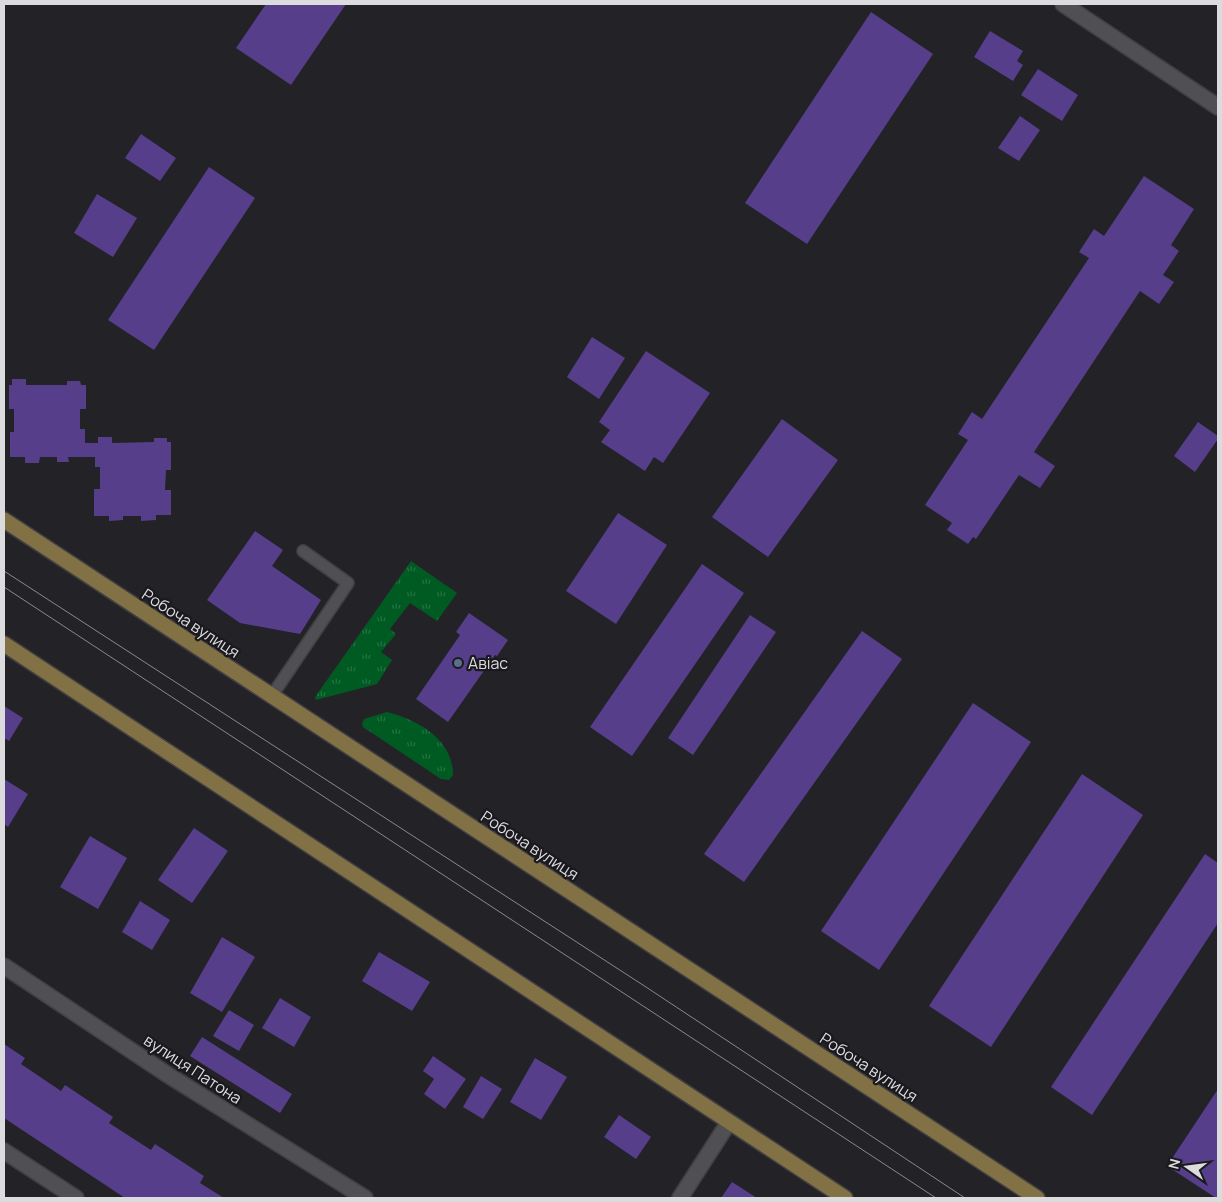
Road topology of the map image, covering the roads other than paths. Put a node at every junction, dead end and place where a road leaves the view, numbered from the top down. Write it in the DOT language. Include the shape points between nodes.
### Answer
graph roads {
  1 [pos="1063,4"];
  2 [pos="1218,107"];
  3 [pos="4,520"];
  4 [pos="303,551"];
  5 [pos="4,644"];
  6 [pos="271,697"];
  7 [pos="4,966"];
  8 [pos="729,1122"];
  9 [pos="4,1151"];
  10 [pos="76,1198"];
  11 [pos="365,1198"];
  12 [pos="680,1198"];
  13 [pos="845,1198"];
  14 [pos="1037,1198"];
  1 -- 2 [label="street"];
  3 -- 6 [label="main road, Робоча вулиця"];
  4 -- 6 [label="lane" via="348,584"];
  5 -- 8 [label="main road"];
  6 -- 14 [label="main road, Робоча вулиця"];
  7 -- 11 [label="street, вулиця Патона" via="168,1075"];
  8 -- 12 [label="street"];
  8 -- 13 [label="main road"];
  9 -- 10 [label="street"];
}
